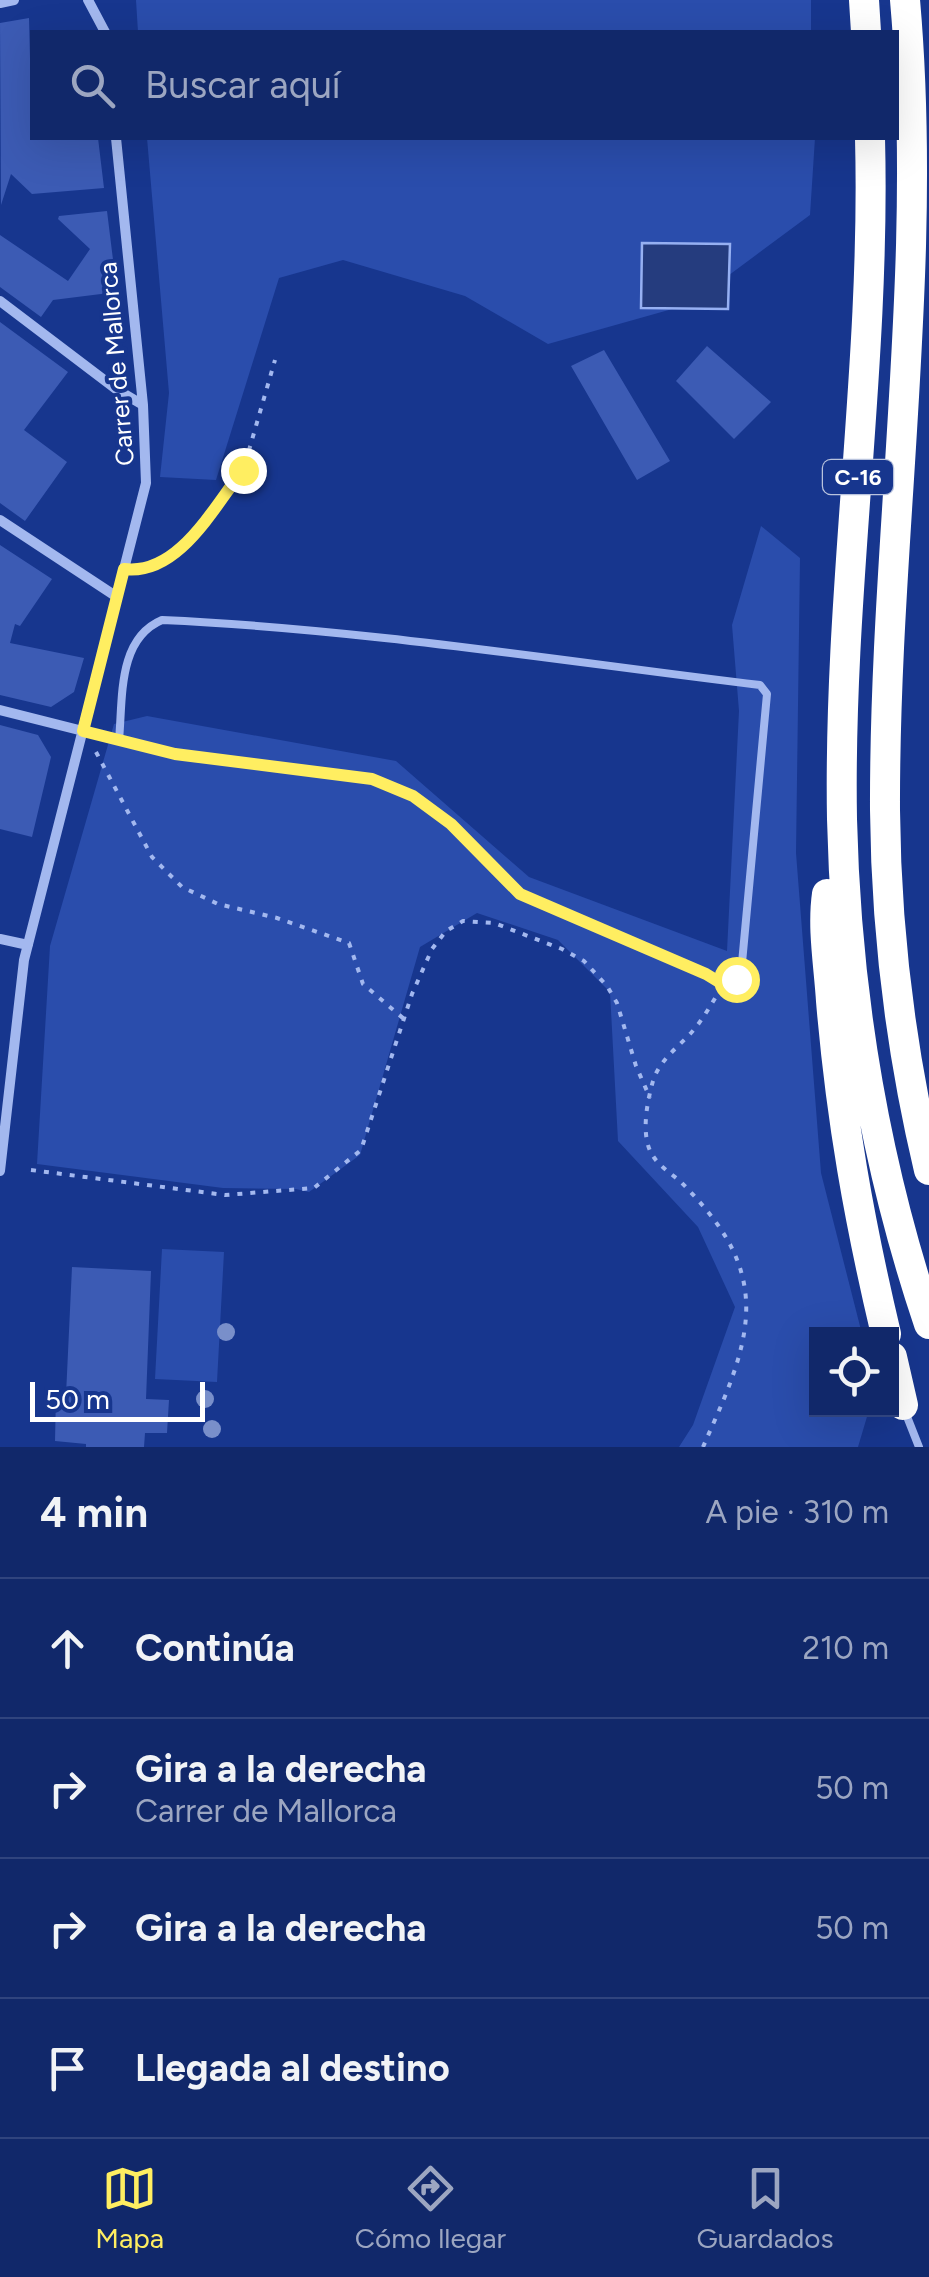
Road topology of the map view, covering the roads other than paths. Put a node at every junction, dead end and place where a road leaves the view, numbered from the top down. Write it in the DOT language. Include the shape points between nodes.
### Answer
graph roads {
  1 [pos="14,0"];
  2 [pos="88,0"];
  3 [pos="864,0"];
  4 [pos="909,0"];
  5 [pos="0,2"];
  6 [pos="104,30"];
  7 [pos="866,30"];
  8 [pos="929,104"];
  9 [pos="116,140"];
  10 [pos="870,140"];
  11 [pos="0,301"];
  12 [pos="143,405"];
  13 [pos="0,520"];
  14 [pos="117,597"];
  15 [pos="0,710"];
  16 [pos="83,731"];
  17 [pos="119,740"];
  18 [pos="842,818"];
  19 [pos="0,939"];
  20 [pos="28,945"];
  21 [pos="1,1157"];
  22 [pos="929,1170"];
  23 [pos="0,1171"];
  24 [pos="929,1324"];
  25 [pos="884,1327"];
  26 [pos="899,1388"];
  27 [pos="903,1405"];
  28 [pos="918,1447"];
  1 -- 5 [label="street"];
  2 -- 6 [label="street"];
  3 -- 7 [label="highway"];
  4 -- 8 [label="highway"];
  4 -- 22 [label="highway, C-16" via="912,270 886,846 896,981"];
  9 -- 12 [label="street, Carrer de Mallorca"];
  10 -- 18 [label="highway, C-16" via="870,294"];
  11 -- 12 [label="street"];
  12 -- 14 [label="street, Carrer de Mallorca" via="146,482"];
  13 -- 14 [label="street"];
  14 -- 16 [label="street, Carrer de Mallorca"];
  15 -- 16 [label="street"];
  16 -- 17 [label="lane"];
  16 -- 20 [label="street, Carrer de Mallorca"];
  17 -- 17 [label="lane" via="175,754 372,779 413,796 451,824 520,894 724,985 736,979 742,963 766,694 760,684 456,644 162,620 150,625 128,656"];
  18 -- 24 [label="highway, C-16" via="864,1063 886,1179"];
  18 -- 25 [label="highway" via="826,903 836,1054 851,1177"];
  19 -- 20 [label="street"];
  20 -- 21 [label="street, Carrer de Mallorca"];
  21 -- 23 [label="street, Carrer de Mallorca"];
  26 -- 27 [label="highway"];
  27 -- 28 [label="lane"];
}
